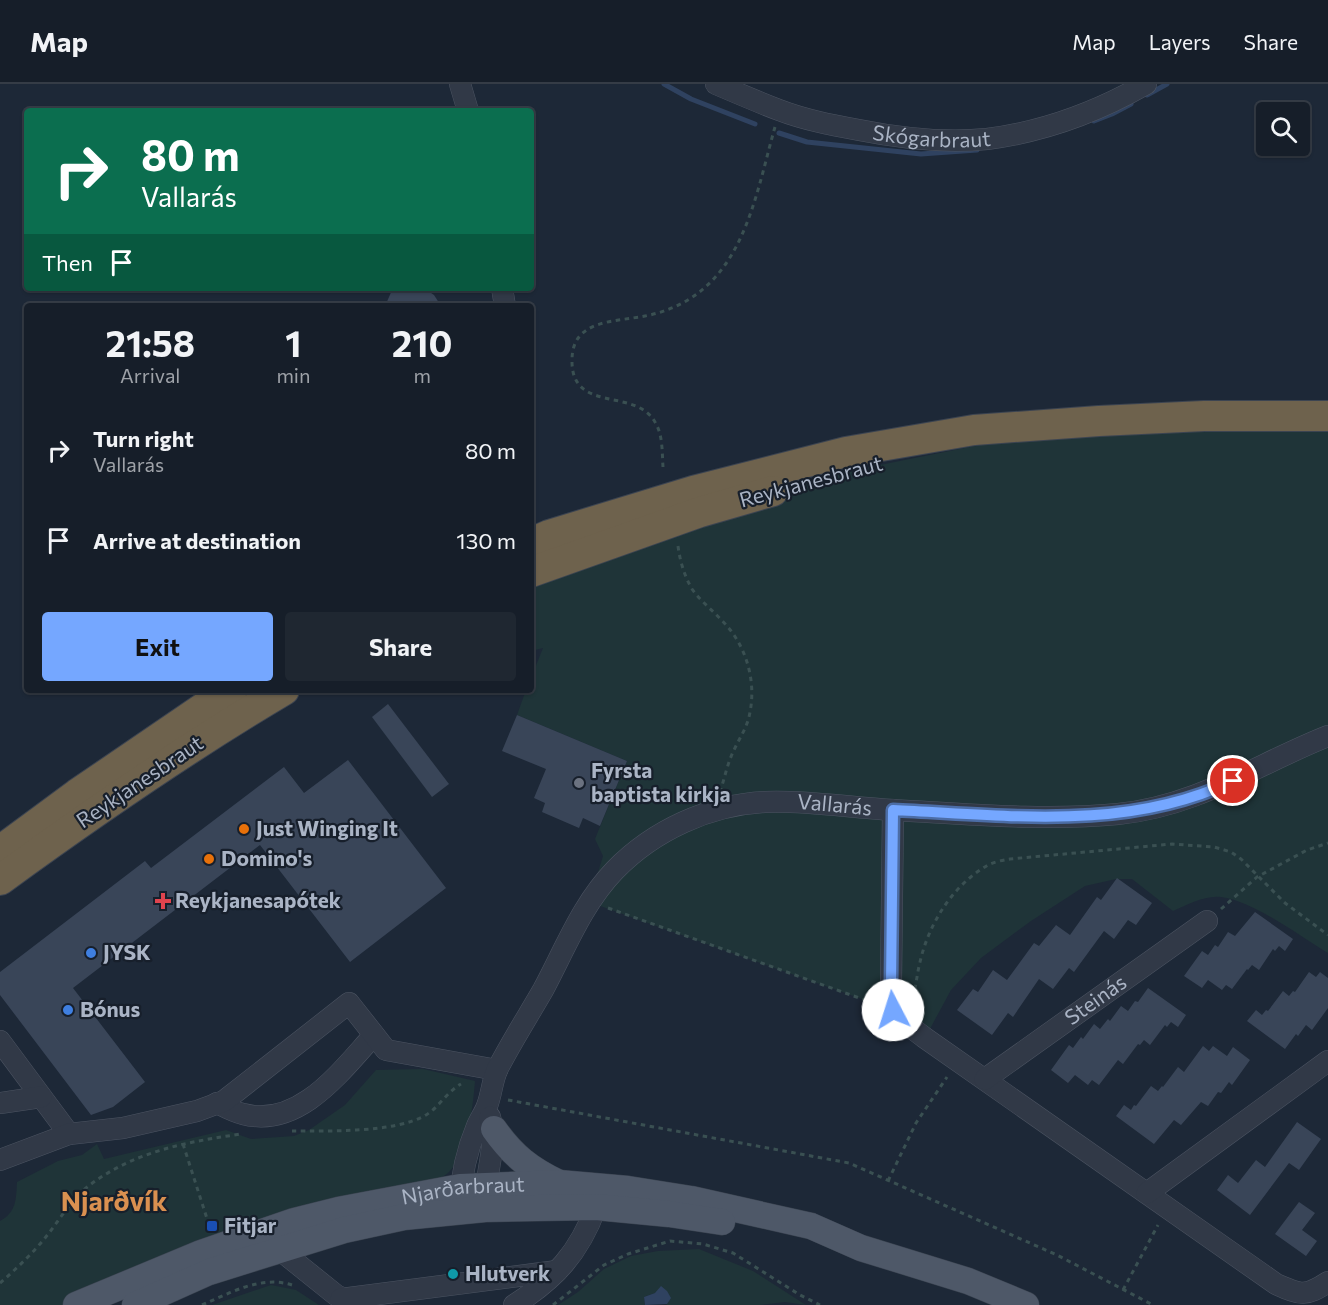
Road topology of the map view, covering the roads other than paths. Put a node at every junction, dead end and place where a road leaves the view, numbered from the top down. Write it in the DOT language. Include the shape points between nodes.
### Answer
graph roads {
  1 [pos="460,84"];
  2 [pos="716,84"];
  3 [pos="1146,84"];
  4 [pos="467,108"];
  5 [pos="1328,416"];
  6 [pos="1099,421"];
  7 [pos="534,542"];
  8 [pos="534,571"];
  9 [pos="227,693"];
  10 [pos="279,693"];
  11 [pos="1328,736"];
  12 [pos="893,810"];
  13 [pos="0,851"];
  14 [pos="0,880"];
  15 [pos="1207,921"];
  16 [pos="374,1035"];
  17 [pos="0,1041"];
  18 [pos="1328,1061"];
  19 [pos="497,1071"];
  20 [pos="985,1078"];
  21 [pos="41,1097"];
  22 [pos="0,1103"];
  23 [pos="217,1103"];
  24 [pos="494,1111"];
  25 [pos="69,1134"];
  26 [pos="0,1160"];
  27 [pos="559,1183"];
  28 [pos="1147,1193"];
  29 [pos="472,1198"];
  30 [pos="596,1207"];
  31 [pos="861,1248"];
  32 [pos="280,1250"];
  33 [pos="557,1271"];
  34 [pos="1328,1282"];
  35 [pos="348,1302"];
  36 [pos="76,1305"];
  37 [pos="135,1305"];
  38 [pos="514,1305"];
  39 [pos="1026,1305"];
  1 -- 4 [label="street"];
  2 -- 3 [label="street, Skógarbraut" via="813,121 927,139 984,139 1023,132 1079,116"];
  5 -- 6 [label="highway, Reykjanesbraut"];
  6 -- 7 [label="highway, Reykjanesbraut" via="974,430 846,452 693,491"];
  6 -- 8 [label="highway, Reykjanesbraut" via="850,469 700,512"];
  9 -- 13 [label="highway, Reykjanesbraut"];
  10 -- 14 [label="highway, Reykjanesbraut" via="93,813"];
  11 -- 12 [label="street, Vallarás" via="1218,788 1122,814 1069,818"];
  12 -- 19 [label="street, Vallarás" via="750,803 713,810 682,822 647,843 615,870 589,902"];
  12 -- 20 [label="street" via="891,984 900,1017"];
  15 -- 20 [label="street, Steinás"];
  16 -- 19 [label="street" via="386,1050"];
  16 -- 23 [label="street" via="339,1074 303,1104 274,1116 244,1114"];
  16 -- 23 [label="street" via="349,1003"];
  17 -- 21 [label="street"];
  18 -- 28 [label="street"];
  19 -- 24 [label="street, Vallarás"];
  20 -- 28 [label="street"];
  21 -- 22 [label="street"];
  21 -- 25 [label="street"];
  23 -- 25 [label="street" via="123,1128"];
  24 -- 27 [label="main road" via="505,1146 519,1160"];
  24 -- 29 [label="street, Vallarás"];
  25 -- 26 [label="street"];
  27 -- 29 [label="main road, Njarðarbraut"];
  27 -- 31 [label="main road, Njarðarbraut" via="628,1189 754,1212 811,1226"];
  28 -- 34 [label="street" via="1276,1284 1296,1293 1311,1293"];
  29 -- 30 [label="main road, Njarðarbraut"];
  29 -- 32 [label="main road, Njarðarbraut"];
  29 -- 36 [label="main road, Njarðarbraut" via="338,1210 294,1221 201,1253"];
  30 -- 31 [label="main road, Njarðarbraut" via="669,1214"];
  30 -- 33 [label="street" via="586,1233"];
  31 -- 39 [label="main road, Njarðarbraut" via="968,1281"];
  32 -- 35 [label="street"];
  32 -- 37 [label="main road, Njarðarbraut" via="209,1272"];
  33 -- 35 [label="street"];
  33 -- 38 [label="street"];
}
